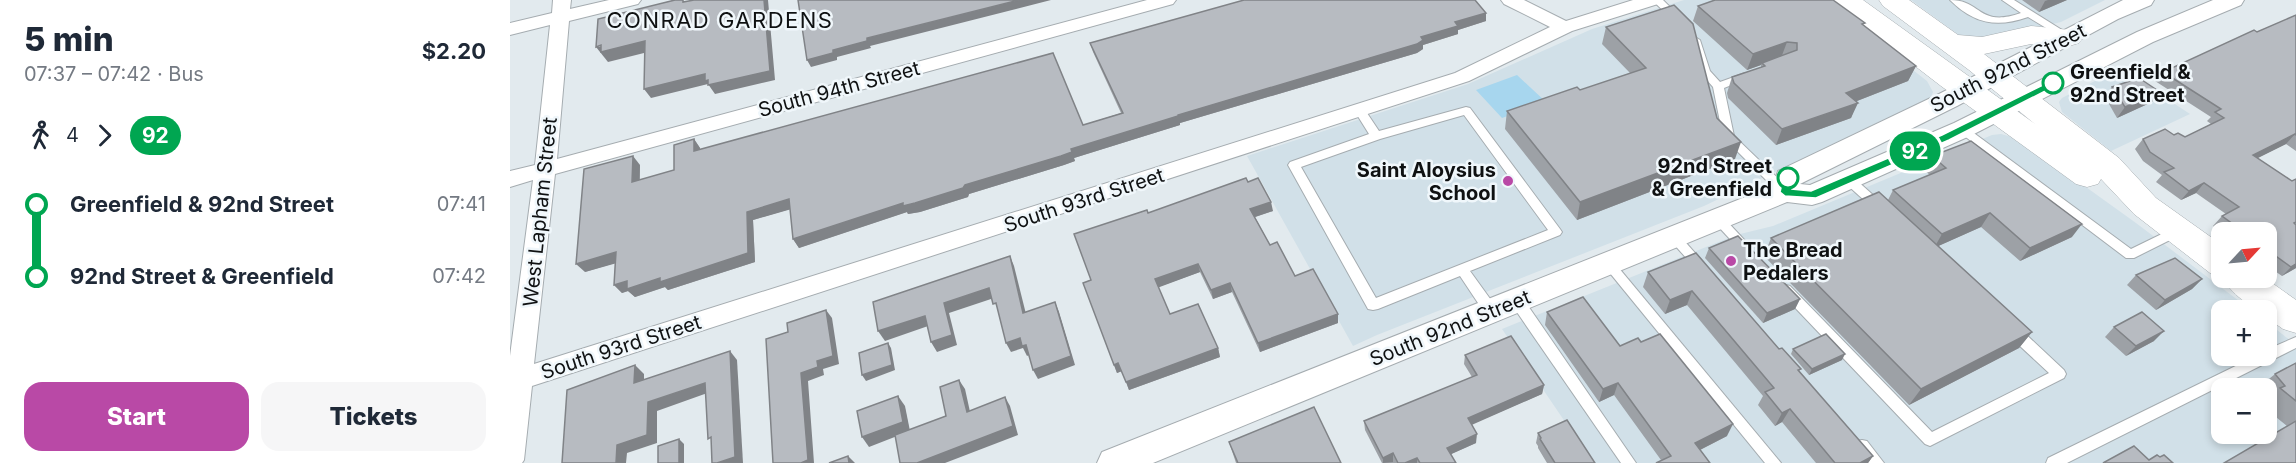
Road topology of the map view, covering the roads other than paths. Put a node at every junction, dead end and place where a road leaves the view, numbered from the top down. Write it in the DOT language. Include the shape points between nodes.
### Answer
graph roads {
  1 [pos="632,0"];
  2 [pos="1167,0"];
  3 [pos="1510,0"];
  4 [pos="1652,0"];
  5 [pos="1657,0"];
  6 [pos="1845,0"];
  7 [pos="1892,0"];
  8 [pos="1955,0"];
  9 [pos="2007,0"];
  10 [pos="2143,0"];
  11 [pos="2232,0"];
  12 [pos="562,8"];
  13 [pos="2027,14"];
  14 [pos="1565,27"];
  15 [pos="510,28"];
  16 [pos="2069,37"];
  17 [pos="1950,43"];
  18 [pos="1752,74"];
  19 [pos="1993,76"];
  20 [pos="1718,86"];
  21 [pos="1966,90"];
  22 [pos="2009,105"];
  23 [pos="1359,110"];
  24 [pos="1963,129"];
  25 [pos="1376,136"];
  26 [pos="545,170"];
  27 [pos="510,179"];
  28 [pos="1849,180"];
  29 [pos="1785,192"];
  30 [pos="1888,215"];
  31 [pos="1719,220"];
  32 [pos="2178,231"];
  33 [pos="1675,238"];
  34 [pos="2211,256"];
  35 [pos="1754,257"];
  36 [pos="1609,264"];
  37 [pos="1462,269"];
  38 [pos="1709,276"];
  39 [pos="1778,282"];
  40 [pos="2254,288"];
  41 [pos="1504,306"];
  42 [pos="2296,319"];
  43 [pos="2006,326"];
  44 [pos="2296,342"];
  45 [pos="515,381"];
  46 [pos="1853,436"];
  47 [pos="510,460"];
  48 [pos="1123,461"];
  49 [pos="1629,463"];
  50 [pos="1774,463"];
  51 [pos="1877,463"];
  52 [pos="2053,463"];
  1 -- 12 [label="street"];
  2 -- 26 [label="street, South 94th Street"];
  3 -- 14 [label="street"];
  4 -- 14 [label="street, South 93rd Street"];
  5 -- 20 [label="lane" via="1687,28 1698,44 1706,72"];
  6 -- 21 [label="main road"];
  7 -- 17 [label="main road"];
  8 -- 13 [label="lane" via="1991,22"];
  9 -- 13 [label="lane"];
  10 -- 16 [label="street, South 92nd Street"];
  11 -- 22 [label="street, South 92nd Street" via="2145,37"];
  12 -- 15 [label="street"];
  12 -- 26 [label="street, West Lapham Street"];
  13 -- 16 [label="lane"];
  14 -- 23 [label="street, South 93rd Street" via="1462,77"];
  16 -- 17 [label="main road" via="2031,35 1982,46"];
  16 -- 19 [label="street, South 92nd Street"];
  17 -- 19 [label="main road"];
  18 -- 20 [label="lane"];
  19 -- 21 [label="street, South 92nd Street"];
  19 -- 22 [label="main road"];
  20 -- 29 [label="lane" via="1729,137"];
  21 -- 22 [label="main road"];
  21 -- 29 [label="street, South 92nd Street" via="1788,178"];
  22 -- 24 [label="street, South 92nd Street"];
  22 -- 32 [label="main road" via="2108,166 2145,206"];
  23 -- 25 [label="lane"];
  23 -- 45 [label="street, South 93rd Street"];
  24 -- 28 [label="street, South 92nd Street"];
  24 -- 32 [label="lane" via="2130,255"];
  25 -- 37 [label="lane" via="1294,165 1372,305"];
  25 -- 37 [label="lane" via="1466,111 1556,232"];
  26 -- 27 [label="street, South 94th Street"];
  26 -- 45 [label="street, West Lapham Street"];
  28 -- 29 [label="street, South 92nd Street" via="1812,195"];
  28 -- 30 [label="lane"];
  29 -- 31 [label="street, South 92nd Street"];
  31 -- 33 [label="street, South 92nd Street"];
  31 -- 35 [label="lane"];
  32 -- 34 [label="main road"];
  33 -- 36 [label="street, South 92nd Street"];
  33 -- 38 [label="lane"];
  36 -- 41 [label="street, South 92nd Street"];
  36 -- 50 [label="lane"];
  37 -- 41 [label="lane"];
  39 -- 43 [label="lane" via="1930,440 2059,374"];
  40 -- 42 [label="main road"];
  41 -- 48 [label="street, South 92nd Street"];
  41 -- 49 [label="lane"];
  44 -- 52 [label="lane"];
  45 -- 47 [label="street, West Lapham Street"];
  46 -- 51 [label="lane"];
}
